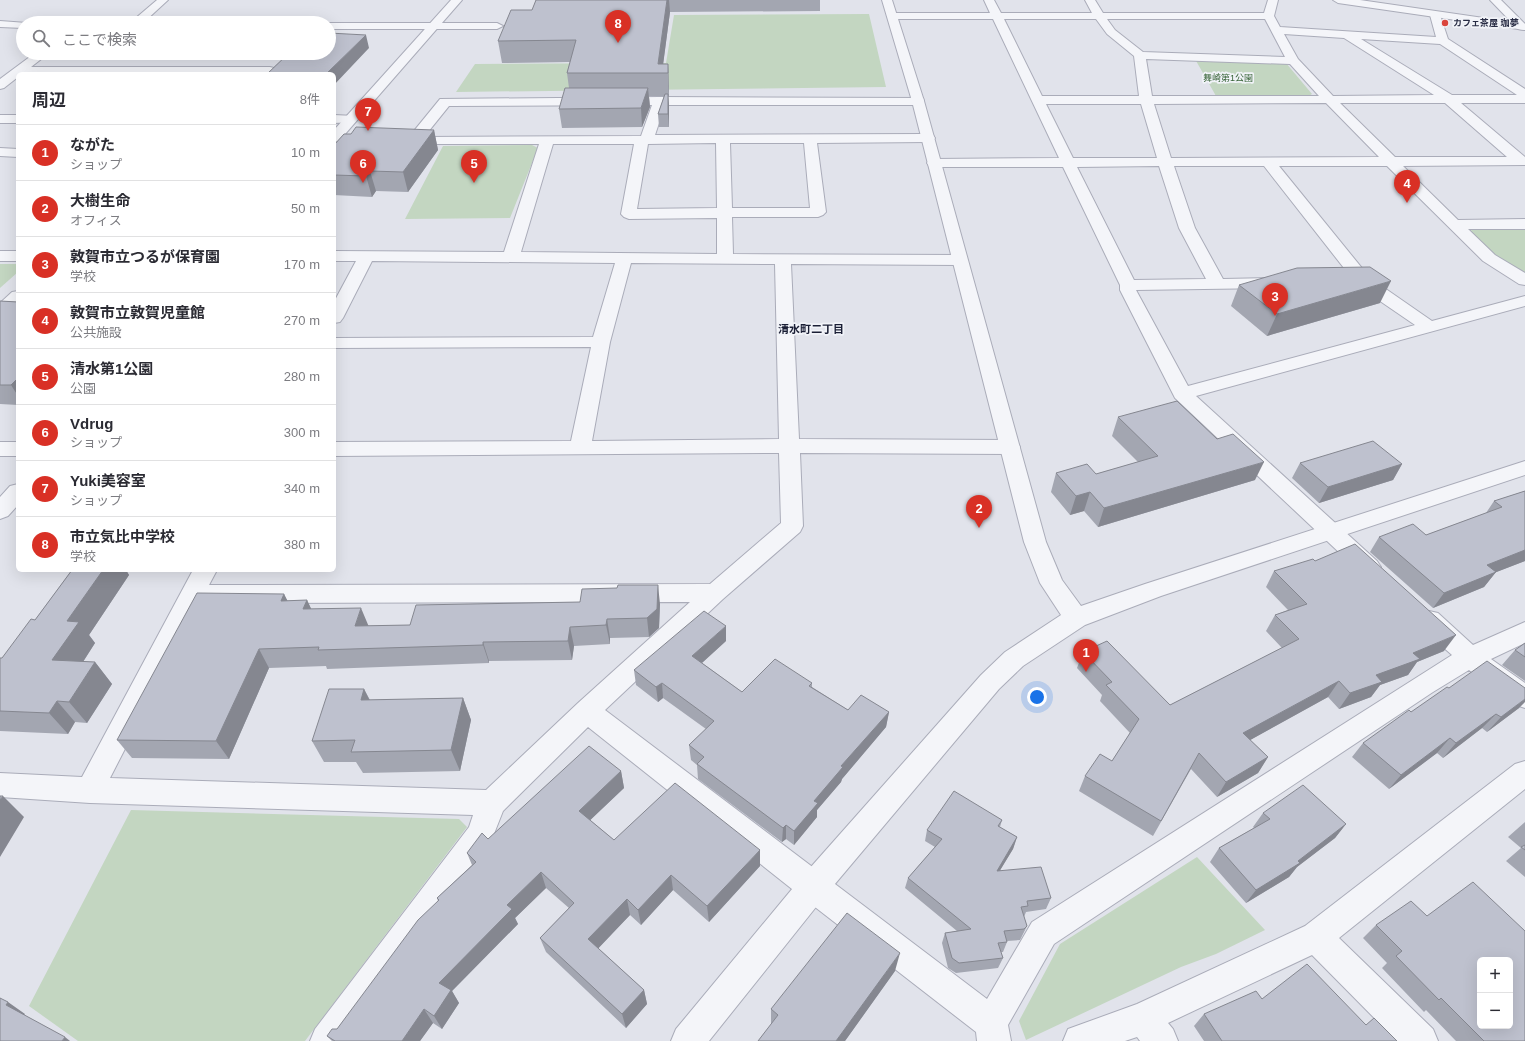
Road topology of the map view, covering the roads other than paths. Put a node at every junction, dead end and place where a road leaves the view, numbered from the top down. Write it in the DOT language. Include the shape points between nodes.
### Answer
graph roads {
  1 [pos="163,0"];
  2 [pos="457,0"];
  3 [pos="989,0"];
  4 [pos="1090,0"];
  5 [pos="1273,0"];
  6 [pos="1338,0"];
  7 [pos="1495,0"];
  8 [pos="890,8"];
  9 [pos="1435,15"];
  10 [pos="144,16"];
  11 [pos="997,16"];
  12 [pos="1099,16"];
  13 [pos="1270,16"];
  14 [pos="0,24"];
  15 [pos="16,25"];
  16 [pos="336,26"];
  17 [pos="433,26"];
  18 [pos="497,26"];
  19 [pos="1524,27"];
  20 [pos="1278,30"];
  21 [pos="1345,34"];
  22 [pos="1443,41"];
  23 [pos="1140,55"];
  24 [pos="34,60"];
  25 [pos="1293,61"];
  26 [pos="280,62"];
  27 [pos="20,71"];
  28 [pos="268,72"];
  29 [pos="16,74"];
  30 [pos="0,85"];
  31 [pos="1525,95"];
  32 [pos="1447,98"];
  33 [pos="1525,99"];
  34 [pos="1038,100"];
  35 [pos="1146,100"];
  36 [pos="1330,100"];
  37 [pos="660,101"];
  38 [pos="918,101"];
  39 [pos="0,119"];
  40 [pos="16,119"];
  41 [pos="336,119"];
  42 [pos="350,119"];
  43 [pos="336,136"];
  44 [pos="928,138"];
  45 [pos="723,139"];
  46 [pos="810,139"];
  47 [pos="547,140"];
  48 [pos="644,140"];
  49 [pos="336,141"];
  50 [pos="350,141"];
  51 [pos="398,141"];
  52 [pos="414,141"];
  53 [pos="0,152"];
  54 [pos="16,152"];
  55 [pos="1392,161"];
  56 [pos="1068,162"];
  57 [pos="1165,162"];
  58 [pos="1268,162"];
  59 [pos="934,163"];
  60 [pos="1520,164"];
  61 [pos="724,213"];
  62 [pos="1525,224"];
  63 [pos="1454,225"];
  64 [pos="0,256"];
  65 [pos="16,256"];
  66 [pos="336,256"];
  67 [pos="367,256"];
  68 [pos="511,257"];
  69 [pos="624,258"];
  70 [pos="725,258"];
  71 [pos="783,259"];
  72 [pos="959,260"];
  73 [pos="1525,280"];
  74 [pos="1341,282"];
  75 [pos="1364,282"];
  76 [pos="1287,283"];
  77 [pos="1217,284"];
  78 [pos="1128,285"];
  79 [pos="16,298"];
  80 [pos="1525,301"];
  81 [pos="0,312"];
  82 [pos="336,314"];
  83 [pos="1429,327"];
  84 [pos="601,342"];
  85 [pos="336,343"];
  86 [pos="1182,394"];
  87 [pos="790,446"];
  88 [pos="580,448"];
  89 [pos="1010,448"];
  90 [pos="0,449"];
  91 [pos="16,449"];
  92 [pos="336,449"];
  93 [pos="1525,468"];
  94 [pos="16,493"];
  95 [pos="0,511"];
  96 [pos="1330,532"];
  97 [pos="204,572"];
  98 [pos="1383,579"];
  99 [pos="715,593"];
  100 [pos="193,594"];
  101 [pos="1412,605"];
  102 [pos="1076,618"];
  103 [pos="1525,632"];
  104 [pos="1470,657"];
  105 [pos="1525,697"];
  106 [pos="587,711"];
  107 [pos="1525,773"];
  108 [pos="0,785"];
  109 [pos="90,790"];
  110 [pos="492,803"];
  111 [pos="813,887"];
  112 [pos="1316,937"];
  113 [pos="1152,1029"];
  114 [pos="993,1032"];
  115 [pos="327,1041"];
  116 [pos="688,1041"];
  117 [pos="1080,1041"];
  118 [pos="1421,1041"];
  1 -- 10 [label="street"];
  2 -- 17 [label="street"];
  3 -- 11 [label="street"];
  4 -- 12 [label="street"];
  5 -- 13 [label="street"];
  6 -- 9 [label="street"];
  7 -- 19 [label="street"];
  8 -- 11 [label="street"];
  8 -- 38 [label="street"];
  9 -- 19 [label="street"];
  9 -- 22 [label="street"];
  11 -- 12 [label="street"];
  11 -- 34 [label="street"];
  12 -- 13 [label="street"];
  12 -- 23 [label="street" via="1111,32"];
  13 -- 20 [label="street"];
  14 -- 15 [label="street"];
  16 -- 17 [label="street"];
  17 -- 18 [label="street"];
  17 -- 42 [label="street"];
  20 -- 21 [label="street"];
  20 -- 25 [label="street"];
  21 -- 22 [label="street"];
  21 -- 32 [label="street"];
  22 -- 31 [label="street"];
  23 -- 25 [label="street"];
  23 -- 35 [label="street"];
  24 -- 27 [label="street"];
  25 -- 36 [label="street"];
  26 -- 28 [label="street"];
  27 -- 28 [label="street"];
  29 -- 30 [label="street"];
  32 -- 33 [label="street"];
  32 -- 36 [label="street"];
  32 -- 60 [label="street"];
  34 -- 35 [label="street"];
  34 -- 56 [label="street"];
  35 -- 36 [label="street"];
  35 -- 57 [label="street"];
  36 -- 55 [label="street"];
  37 -- 38 [label="street"];
  37 -- 48 [label="street" via="649,134"];
  37 -- 52 [label="street" via="445,102"];
  38 -- 44 [label="street"];
  39 -- 40 [label="street"];
  41 -- 42 [label="street"];
  42 -- 43 [label="street"];
  44 -- 46 [label="street"];
  44 -- 59 [label="street"];
  45 -- 46 [label="street"];
  45 -- 48 [label="street"];
  45 -- 61 [label="street"];
  46 -- 61 [label="street" via="818,212"];
  47 -- 48 [label="street"];
  47 -- 52 [label="street"];
  47 -- 68 [label="street"];
  48 -- 61 [label="street" via="640,145 629,214"];
  49 -- 50 [label="street"];
  51 -- 52 [label="street"];
  53 -- 54 [label="street"];
  55 -- 58 [label="street"];
  55 -- 60 [label="street"];
  55 -- 63 [label="street"];
  56 -- 57 [label="street"];
  56 -- 59 [label="street"];
  56 -- 78 [label="street"];
  57 -- 58 [label="street"];
  57 -- 77 [label="street" via="1187,228"];
  58 -- 75 [label="street"];
  59 -- 72 [label="street"];
  61 -- 70 [label="street"];
  62 -- 63 [label="street"];
  63 -- 73 [label="street" via="1489,258"];
  64 -- 65 [label="street"];
  66 -- 67 [label="street"];
  67 -- 68 [label="street"];
  67 -- 82 [label="street"];
  68 -- 69 [label="street"];
  69 -- 70 [label="street"];
  69 -- 84 [label="street"];
  70 -- 71 [label="street"];
  71 -- 72 [label="street"];
  71 -- 87 [label="street"];
  72 -- 89 [label="street"];
  74 -- 75 [label="street"];
  75 -- 83 [label="street"];
  76 -- 77 [label="street"];
  77 -- 78 [label="street"];
  78 -- 86 [label="street" via="1128,290"];
  79 -- 81 [label="street"];
  80 -- 83 [label="street"];
  83 -- 86 [label="street"];
  84 -- 85 [label="street"];
  84 -- 88 [label="street"];
  86 -- 96 [label="street"];
  87 -- 88 [label="street"];
  87 -- 89 [label="street"];
  87 -- 99 [label="street" via="792,526"];
  88 -- 92 [label="street"];
  89 -- 102 [label="street" via="1036,542 1052,583"];
  90 -- 91 [label="street"];
  93 -- 96 [label="street"];
  94 -- 95 [label="street"];
  96 -- 98 [label="street"];
  96 -- 102 [label="street"];
  97 -- 100 [label="street"];
  99 -- 100 [label="street"];
  99 -- 106 [label="street"];
  100 -- 109 [label="street"];
  101 -- 104 [label="street"];
  102 -- 111 [label="street" via="1014,659 990,682"];
  103 -- 104 [label="street"];
  104 -- 105 [label="street"];
  104 -- 114 [label="street" via="1043,933"];
  106 -- 110 [label="street"];
  106 -- 111 [label="street"];
  107 -- 112 [label="street"];
  108 -- 109 [label="street"];
  109 -- 110 [label="street"];
  110 -- 115 [label="street" via="480,835"];
  111 -- 114 [label="street"];
  111 -- 116 [label="street"];
  112 -- 113 [label="street"];
  112 -- 118 [label="street"];
  113 -- 117 [label="street"];
}
